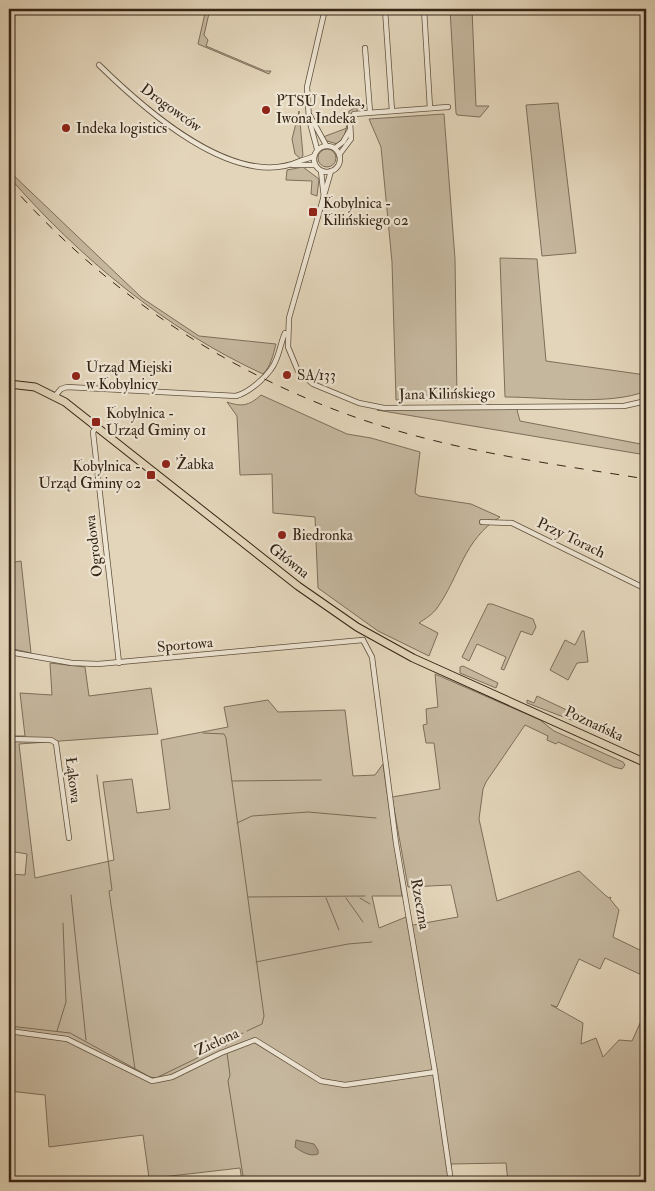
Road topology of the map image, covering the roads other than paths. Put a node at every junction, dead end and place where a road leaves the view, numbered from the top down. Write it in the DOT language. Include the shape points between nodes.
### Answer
graph roads {
  1 [pos="325,9"];
  2 [pos="385,9"];
  3 [pos="424,9"];
  4 [pos="365,48"];
  5 [pos="98,65"];
  6 [pos="448,107"];
  7 [pos="430,108"];
  8 [pos="392,111"];
  9 [pos="370,112"];
  10 [pos="309,114"];
  11 [pos="350,130"];
  12 [pos="326,145"];
  13 [pos="335,148"];
  14 [pos="317,150"];
  15 [pos="339,155"];
  16 [pos="314,156"];
  17 [pos="293,165"];
  18 [pos="315,165"];
  19 [pos="321,171"];
  20 [pos="331,171"];
  21 [pos="324,199"];
  22 [pos="287,332"];
  23 [pos="9,384"];
  24 [pos="55,396"];
  25 [pos="646,401"];
  26 [pos="96,427"];
  27 [pos="482,522"];
  28 [pos="646,589"];
  29 [pos="368,634"];
  30 [pos="363,640"];
  31 [pos="9,652"];
  32 [pos="119,662"];
  33 [pos="530,710"];
  34 [pos="9,739"];
  35 [pos="646,763"];
  36 [pos="69,838"];
  37 [pos="9,1031"];
  38 [pos="435,1072"];
  39 [pos="451,1182"];
  1 -- 10 [label="street" via="308,83"];
  2 -- 8 [label="street"];
  3 -- 7 [label="street"];
  4 -- 9 [label="street"];
  5 -- 17 [label="street, Drogowców" via="179,132 233,162 262,168"];
  6 -- 7 [label="street"];
  7 -- 8 [label="street"];
  8 -- 9 [label="street"];
  9 -- 11 [label="street" via="354,114"];
  10 -- 12 [label="street"];
  10 -- 14 [label="street"];
  11 -- 13 [label="street"];
  11 -- 15 [label="street" via="349,144"];
  12 -- 13 [label="street"];
  12 -- 14 [label="street"];
  13 -- 15 [label="street"];
  14 -- 16 [label="street"];
  15 -- 20 [label="street" via="339,164"];
  16 -- 17 [label="street, Drogowców"];
  16 -- 18 [label="street"];
  17 -- 18 [label="street, Drogowców"];
  18 -- 19 [label="street"];
  19 -- 20 [label="street"];
  19 -- 21 [label="street"];
  20 -- 21 [label="street"];
  21 -- 22 [label="street"];
  22 -- 24 [label="street" via="270,370 252,387 236,396 67,387"];
  22 -- 25 [label="street, Jana Kilińskiego" via="292,359 307,380 376,407 624,406"];
  23 -- 24 [label="main road, Główna" via="35,387"];
  24 -- 26 [label="main road, Główna"];
  26 -- 29 [label="main road, Główna" via="305,591"];
  26 -- 32 [label="street, Ogrodowa" via="93,432"];
  27 -- 28 [label="street, Przy Torach" via="512,523"];
  29 -- 30 [label="street"];
  29 -- 33 [label="main road, Główna" via="413,658"];
  30 -- 32 [label="street, Sportowa"];
  30 -- 38 [label="street, Rzeczna" via="372,657 396,843"];
  31 -- 32 [label="street, Sportowa" via="72,663"];
  33 -- 35 [label="main road, Poznańska"];
  34 -- 36 [label="street, Łąkowa" via="51,740 56,743"];
  37 -- 38 [label="street, Zielona" via="67,1038 152,1081 172,1077 255,1040 330,1084 344,1085"];
  38 -- 39 [label="street, Rzeczna"];
}
